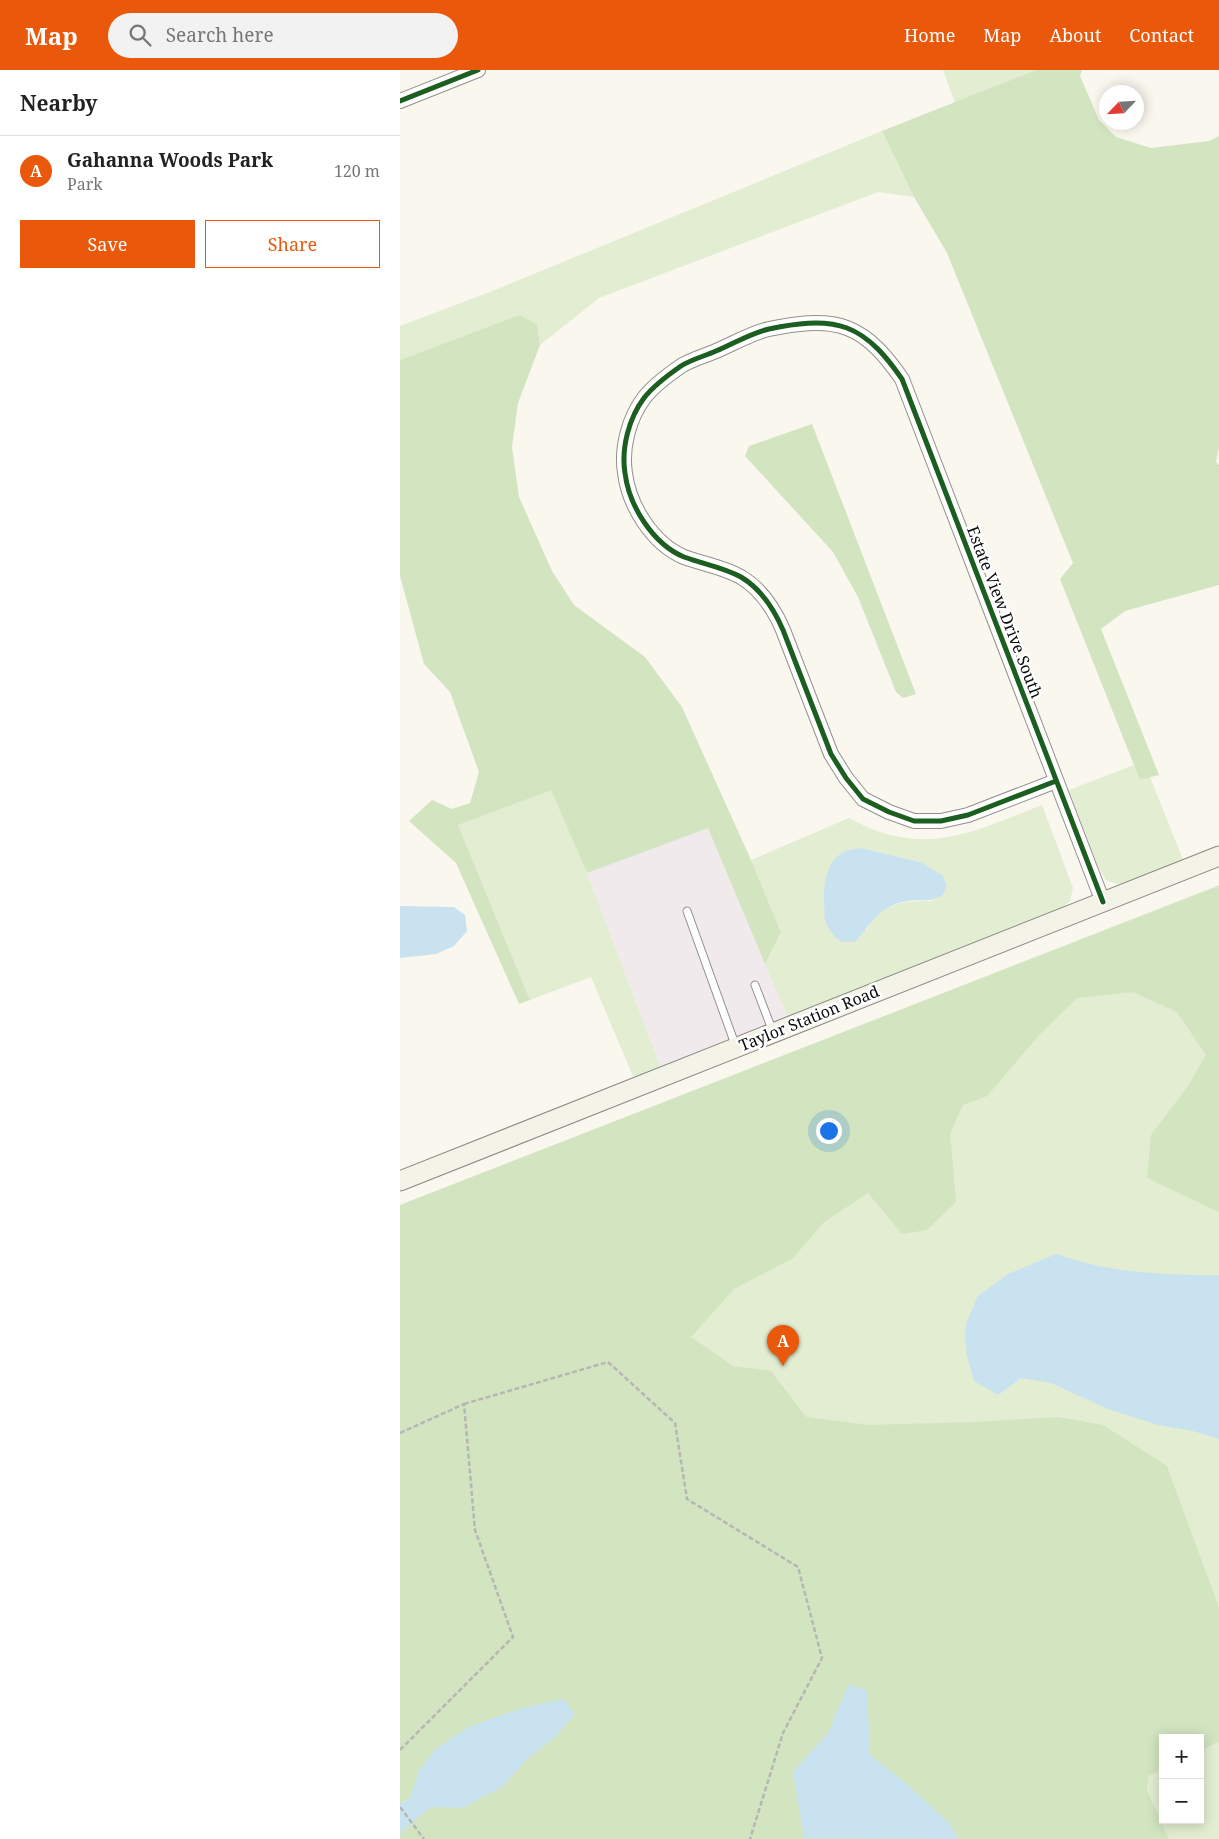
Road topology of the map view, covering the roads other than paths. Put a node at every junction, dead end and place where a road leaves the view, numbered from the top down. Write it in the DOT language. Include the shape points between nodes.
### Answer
graph roads {
  1 [pos="478,70"];
  2 [pos="400,101"];
  3 [pos="1056,781"];
  4 [pos="1219,856"];
  5 [pos="1103,902"];
  6 [pos="687,911"];
  7 [pos="755,985"];
  8 [pos="773,1032"];
  9 [pos="736,1047"];
  10 [pos="400,1182"];
  1 -- 2 [label="street"];
  3 -- 3 [label="street, Estate View Drive South" via="968,815 941,821 914,821 863,799 831,754 777,616 757,589 726,570 683,556 661,541 644,521 624,473 631,421 644,398 683,365 767,330 819,322 847,328 887,358 902,379"];
  3 -- 5 [label="street, Estate View Drive South"];
  4 -- 5 [label="main road, Taylor Station Road"];
  5 -- 8 [label="main road, Taylor Station Road"];
  6 -- 9 [label="lane"];
  7 -- 8 [label="lane"];
  8 -- 9 [label="main road, Taylor Station Road"];
  9 -- 10 [label="main road, Taylor Station Road"];
}
